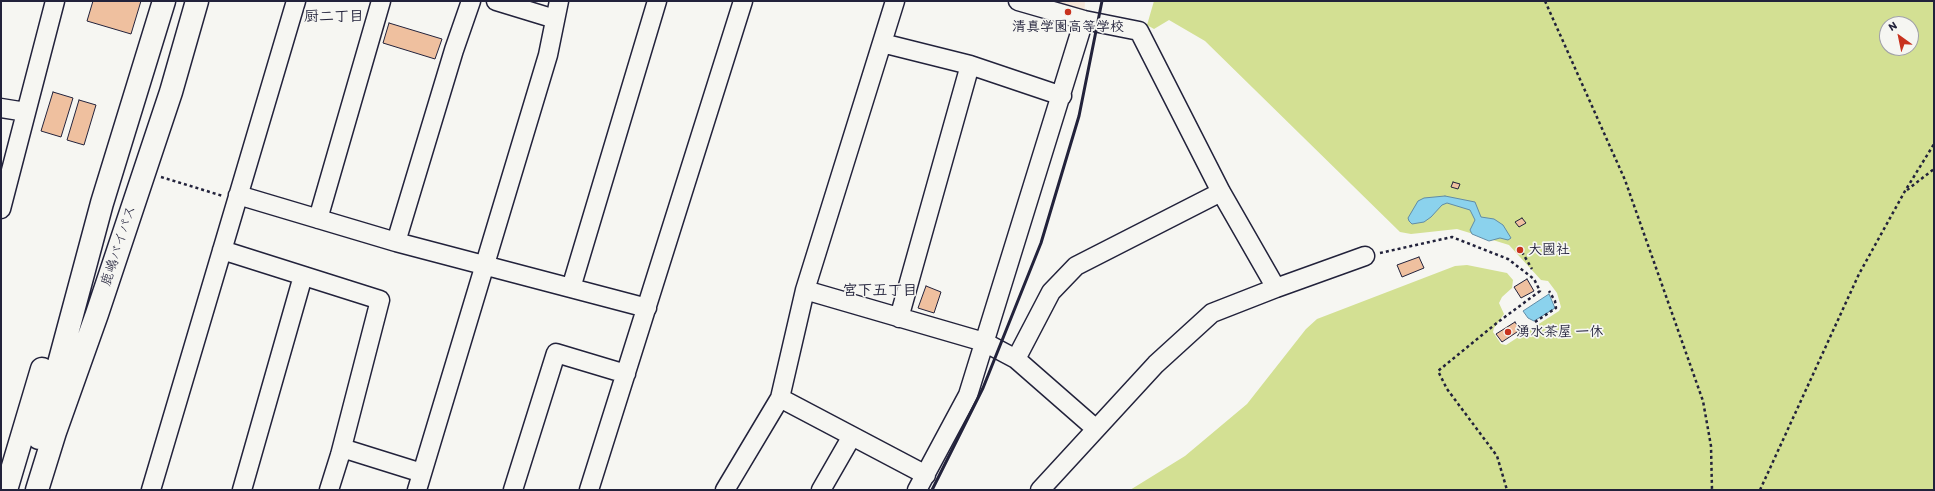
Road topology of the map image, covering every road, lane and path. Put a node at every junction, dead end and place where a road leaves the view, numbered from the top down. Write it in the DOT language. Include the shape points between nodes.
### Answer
graph roads {
  1 [pos="55,1"];
  2 [pos="164,1"];
  3 [pos="198,1"];
  4 [pos="296,1"];
  5 [pos="381,1"];
  6 [pos="471,1"];
  7 [pos="496,1"];
  8 [pos="559,1"];
  9 [pos="657,1"];
  10 [pos="743,1"];
  11 [pos="894,1"];
  12 [pos="1018,1"];
  13 [pos="1545,1"];
  14 [pos="555,19"];
  15 [pos="1084,20"];
  16 [pos="882,43"];
  17 [pos="970,65"];
  18 [pos="171,92"];
  19 [pos="1062,96"];
  20 [pos="1,108"];
  21 [pos="26,112"];
  22 [pos="1934,144"];
  23 [pos="1934,169"];
  24 [pos="148,173"];
  25 [pos="1905,191"];
  26 [pos="1221,192"];
  27 [pos="238,198"];
  28 [pos="102,203"];
  29 [pos="1,209"];
  30 [pos="318,219"];
  31 [pos="396,242"];
  32 [pos="222,250"];
  33 [pos="1522,252"];
  34 [pos="1365,256"];
  35 [pos="484,265"];
  36 [pos="1532,269"];
  37 [pos="302,276"];
  38 [pos="571,288"];
  39 [pos="1276,288"];
  40 [pos="805,290"];
  41 [pos="1549,291"];
  42 [pos="648,308"];
  43 [pos="899,318"];
  44 [pos="1535,322"];
  45 [pos="984,342"];
  46 [pos="1016,359"];
  47 [pos="626,374"];
  48 [pos="780,398"];
  49 [pos="1096,430"];
  50 [pos="852,436"];
  51 [pos="342,448"];
  52 [pos="422,473"];
  53 [pos="921,482"];
  54 [pos="6,490"];
  55 [pos="28,490"];
  56 [pos="37,490"];
  57 [pos="50,490"];
  58 [pos="151,490"];
  59 [pos="242,490"];
  60 [pos="329,490"];
  61 [pos="416,490"];
  62 [pos="513,490"];
  63 [pos="589,490"];
  64 [pos="725,490"];
  65 [pos="822,490"];
  66 [pos="1040,490"];
  67 [pos="1507,490"];
  68 [pos="1712,490"];
  69 [pos="1760,490"];
  1 -- 21 [label="street"];
  2 -- 28 [label="highway, 鹿嶋バイパス"];
  3 -- 18 [label="highway, 鹿嶋バイパス"];
  4 -- 27 [label="street"];
  5 -- 30 [label="street"];
  6 -- 31 [label="street"];
  7 -- 14 [label="street"];
  8 -- 14 [label="street"];
  9 -- 38 [label="street"];
  10 -- 42 [label="street"];
  11 -- 16 [label="street"];
  12 -- 15 [label="street"];
  13 -- 68 [label="path" via="1626,180 1703,400 1711,446"];
  14 -- 35 [label="street" via="548,55"];
  15 -- 19 [label="street"];
  15 -- 26 [label="street" via="1138,31"];
  16 -- 17 [label="street"];
  16 -- 40 [label="street"];
  17 -- 19 [label="street"];
  17 -- 43 [label="street"];
  18 -- 24 [label="highway"];
  18 -- 56 [label="highway, 鹿嶋バイパス"];
  19 -- 45 [label="street"];
  20 -- 21 [label="street"];
  21 -- 29 [label="street"];
  22 -- 25 [label="path"];
  23 -- 25 [label="path"];
  24 -- 27 [label="path"];
  24 -- 57 [label="highway" via="119,286"];
  25 -- 69 [label="path" via="1859,274"];
  26 -- 39 [label="street"];
  26 -- 46 [label="street" via="1076,266 1051,292"];
  27 -- 30 [label="street"];
  27 -- 32 [label="street"];
  28 -- 54 [label="highway" via="48,349"];
  28 -- 55 [label="highway, 鹿嶋バイパス" via="40,432"];
  30 -- 31 [label="street"];
  31 -- 35 [label="street"];
  32 -- 37 [label="street"];
  32 -- 58 [label="street"];
  33 -- 36 [label="path"];
  34 -- 39 [label="street"];
  34 -- 67 [label="path" via="1452,237 1508,259 1534,278 1540,291 1438,371 1447,389 1497,456"];
  35 -- 38 [label="street"];
  35 -- 52 [label="street"];
  37 -- 51 [label="street" via="380,300"];
  37 -- 59 [label="street"];
  38 -- 42 [label="street"];
  39 -- 49 [label="street" via="1212,313 1156,364"];
  40 -- 43 [label="street"];
  40 -- 48 [label="street"];
  41 -- 44 [label="path" via="1556,308"];
  42 -- 47 [label="street"];
  43 -- 45 [label="street"];
  45 -- 46 [label="street"];
  45 -- 53 [label="street" via="968,395"];
  46 -- 49 [label="street"];
  47 -- 62 [label="street" via="556,353"];
  47 -- 63 [label="street"];
  48 -- 50 [label="street"];
  48 -- 64 [label="street"];
  49 -- 66 [label="street"];
  50 -- 53 [label="street"];
  50 -- 65 [label="street"];
  51 -- 52 [label="street"];
  51 -- 60 [label="street"];
  52 -- 61 [label="street"];
}
